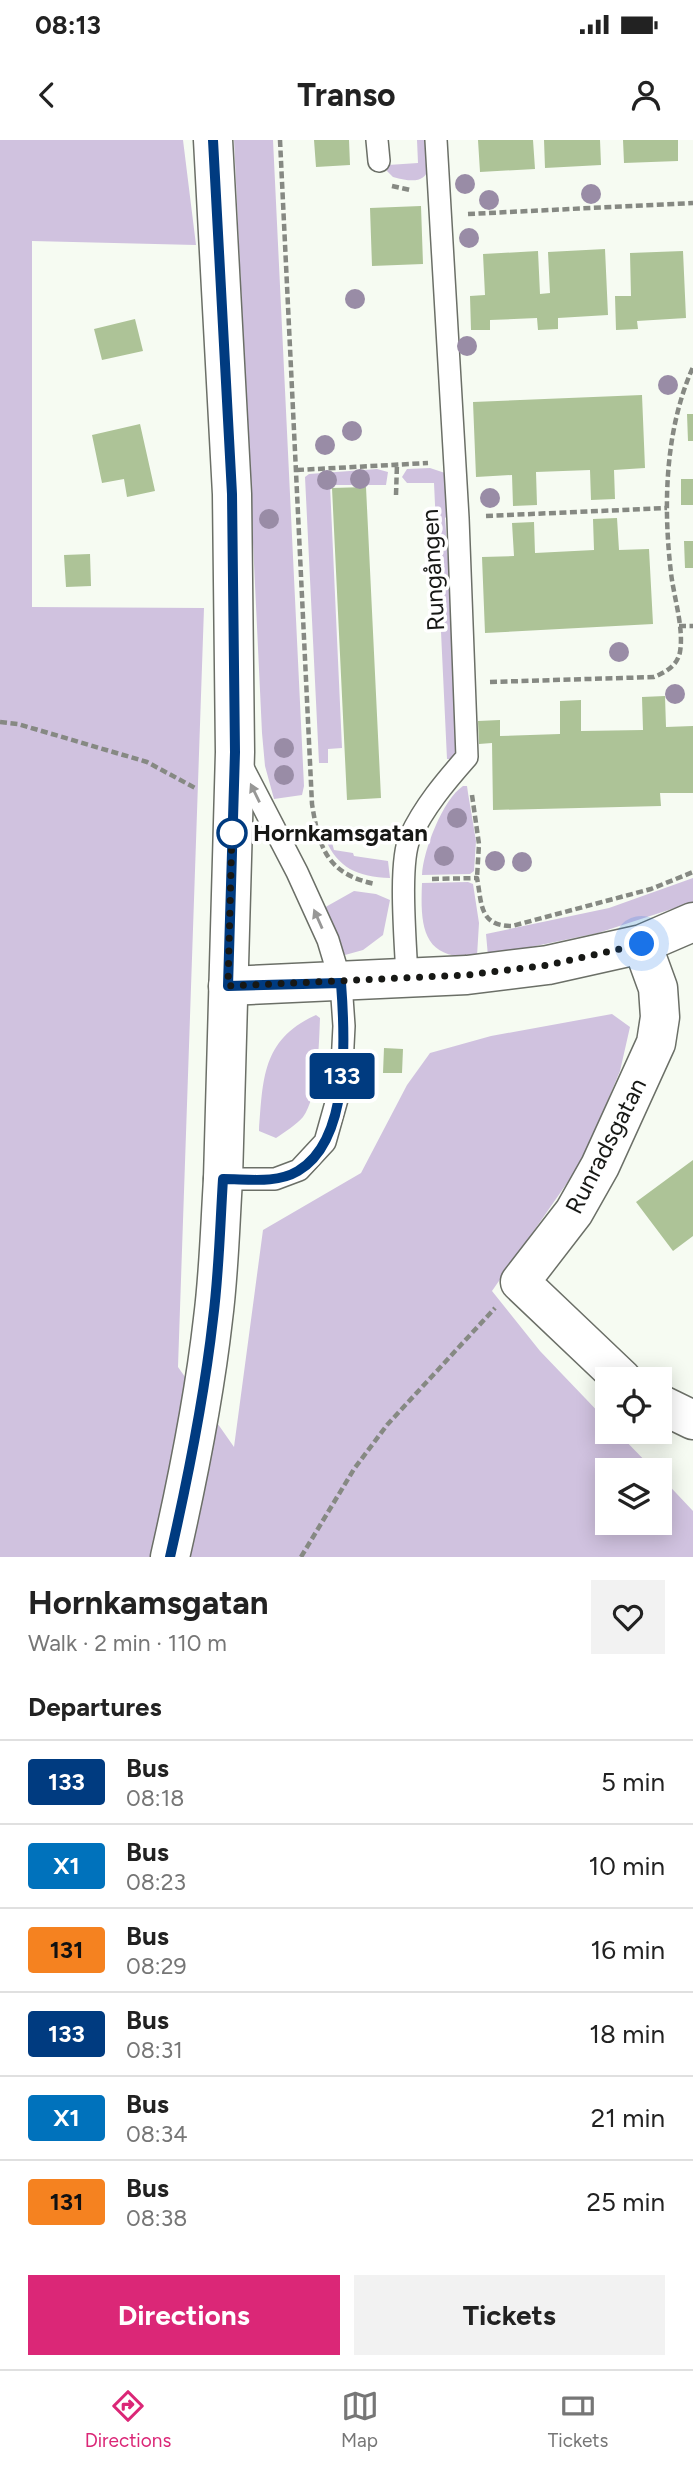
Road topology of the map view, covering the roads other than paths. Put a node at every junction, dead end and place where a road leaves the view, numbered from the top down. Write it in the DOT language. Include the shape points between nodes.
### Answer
graph roads {
  1 [pos="213,140"];
  2 [pos="436,140"];
  3 [pos="235,752"];
  4 [pos="693,922"];
  5 [pos="642,944"];
  6 [pos="407,978"];
  7 [pos="341,983"];
  8 [pos="228,986"];
  9 [pos="223,1179"];
  10 [pos="609,1367"];
  11 [pos="672,1410"];
  12 [pos="693,1420"];
  13 [pos="170,1557"];
  1 -- 3 [label="street" via="232,494"];
  2 -- 6 [label="lane, Rungången" via="467,757 432,799 409,839"];
  7 -- 3 [label="lane, one-way" via="328,940 297,872"];
  3 -- 8 [label="street"];
  4 -- 5 [label="street"];
  5 -- 6 [label="street" via="548,965"];
  5 -- 10 [label="street, Runradsgatan" via="658,988 656,1043 600,1167 574,1212 520,1282"];
  6 -- 7 [label="street"];
  7 -- 8 [label="street"];
  7 -- 9 [label="lane" via="341,1085 326,1142 299,1170 275,1179"];
  8 -- 9 [label="street"];
  9 -- 13 [label="street" via="205,1384"];
  11 -- 12 [label="street"];
}
